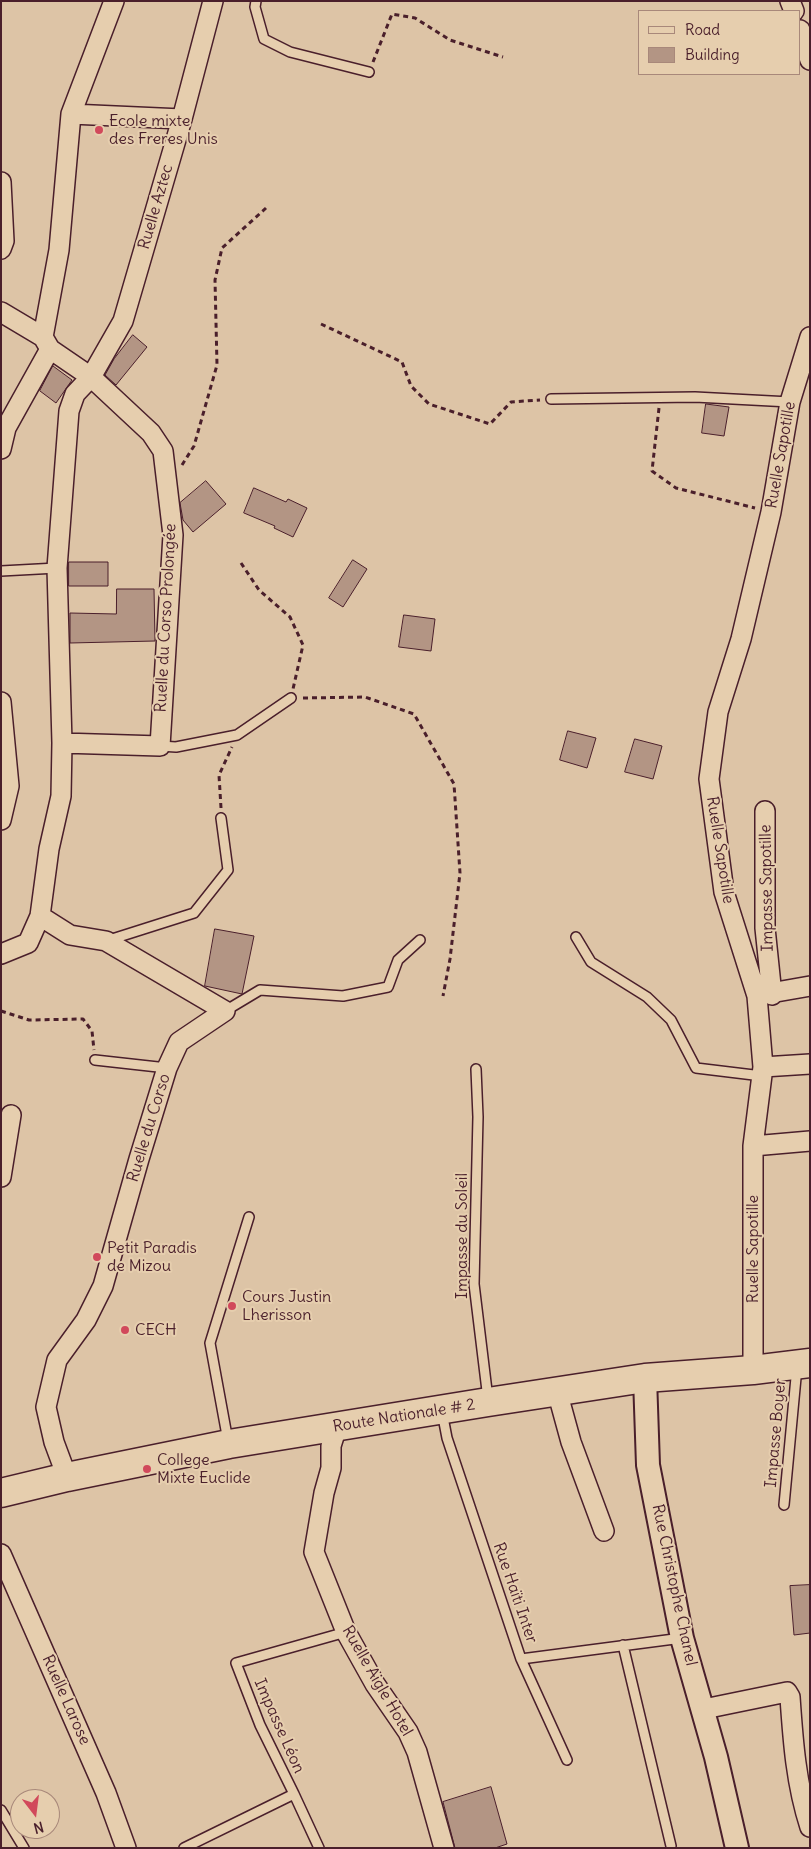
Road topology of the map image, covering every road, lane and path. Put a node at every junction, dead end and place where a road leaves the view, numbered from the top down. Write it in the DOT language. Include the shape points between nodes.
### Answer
graph roads {
  1 [pos="114,1"];
  2 [pos="213,1"];
  3 [pos="256,1"];
  4 [pos="801,33"];
  5 [pos="503,57"];
  6 [pos="810,60"];
  7 [pos="369,72"];
  8 [pos="71,114"];
  9 [pos="182,119"];
  10 [pos="1,182"];
  11 [pos="266,208"];
  12 [pos="1,249"];
  13 [pos="1,312"];
  14 [pos="321,324"];
  15 [pos="810,337"];
  16 [pos="47,343"];
  17 [pos="91,377"];
  18 [pos="661,398"];
  19 [pos="551,399"];
  20 [pos="790,402"];
  21 [pos="1,449"];
  22 [pos="168,486"];
  23 [pos="771,512"];
  24 [pos="240,563"];
  25 [pos="57,568"];
  26 [pos="1,571"];
  27 [pos="291,698"];
  28 [pos="1,702"];
  29 [pos="237,735"];
  30 [pos="62,743"];
  31 [pos="160,746"];
  32 [pos="765,811"];
  33 [pos="221,818"];
  34 [pos="1,820"];
  35 [pos="40,916"];
  36 [pos="576,937"];
  37 [pos="420,940"];
  38 [pos="106,941"];
  39 [pos="1,954"];
  40 [pos="810,986"];
  41 [pos="764,995"];
  42 [pos="443,996"];
  43 [pos="225,1011"];
  44 [pos="1,1012"];
  45 [pos="95,1060"];
  46 [pos="810,1064"];
  47 [pos="167,1068"];
  48 [pos="476,1069"];
  49 [pos="762,1071"];
  50 [pos="11,1115"];
  51 [pos="810,1141"];
  52 [pos="753,1146"];
  53 [pos="1,1177"];
  54 [pos="249,1217"];
  55 [pos="804,1364"];
  56 [pos="753,1370"];
  57 [pos="646,1378"];
  58 [pos="557,1391"];
  59 [pos="488,1402"];
  60 [pos="442,1410"];
  61 [pos="337,1427"];
  62 [pos="229,1444"];
  63 [pos="68,1477"];
  64 [pos="1,1493"];
  65 [pos="784,1505"];
  66 [pos="604,1531"];
  67 [pos="1,1554"];
  68 [pos="346,1632"];
  69 [pos="682,1638"];
  70 [pos="623,1645"];
  71 [pos="521,1659"];
  72 [pos="704,1709"];
  73 [pos="567,1760"];
  74 [pos="294,1794"];
  75 [pos="1,1810"];
  76 [pos="810,1827"];
  77 [pos="671,1846"];
  78 [pos="24,1848"];
  79 [pos="126,1848"];
  80 [pos="184,1848"];
  81 [pos="319,1848"];
  82 [pos="444,1848"];
  83 [pos="737,1848"];
  1 -- 8 [label="street"];
  2 -- 9 [label="street, Ruelle Aztec"];
  3 -- 7 [label="lane" via="264,39 290,52"];
  4 -- 6 [label="street"];
  5 -- 7 [label="path" via="450,40 416,18 392,14"];
  8 -- 9 [label="street"];
  8 -- 16 [label="street"];
  9 -- 17 [label="street, Ruelle Aztec" via="123,321"];
  10 -- 12 [label="street" via="4,241"];
  11 -- 22 [label="path" via="222,248 215,280 217,366 194,446"];
  13 -- 16 [label="street, Ruelle du Corso Prolongée"];
  14 -- 19 [label="path" via="402,362 411,386 429,404 490,424 511,402"];
  15 -- 20 [label="street, Ruelle Sapotille"];
  16 -- 17 [label="street, Ruelle du Corso Prolongée"];
  16 -- 21 [label="street" via="6,428"];
  17 -- 22 [label="street, Ruelle du Corso Prolongée" via="151,434 163,451"];
  17 -- 25 [label="street" via="75,394 69,411"];
  18 -- 19 [label="lane"];
  18 -- 20 [label="lane"];
  18 -- 23 [label="path" via="652,471 676,488"];
  20 -- 23 [label="street, Ruelle Sapotille"];
  22 -- 31 [label="street, Ruelle du Corso Prolongée" via="173,535"];
  23 -- 41 [label="street, Ruelle Sapotille" via="741,639 718,712 709,779 724,892"];
  24 -- 27 [label="path" via="259,590 290,617 303,645"];
  25 -- 26 [label="lane"];
  25 -- 30 [label="street"];
  27 -- 29 [label="lane"];
  27 -- 42 [label="path" via="365,697 414,714 454,784 460,873"];
  28 -- 34 [label="street" via="9,786"];
  29 -- 31 [label="lane" via="176,747"];
  29 -- 33 [label="path" via="219,775"];
  30 -- 31 [label="street"];
  30 -- 35 [label="street" via="61,796 49,849"];
  32 -- 41 [label="street, Impasse Sapotille"];
  33 -- 38 [label="lane" via="228,870 194,913"];
  35 -- 38 [label="street" via="70,935"];
  35 -- 39 [label="street" via="28,943"];
  36 -- 49 [label="lane" via="591,962 647,997 670,1020 696,1068"];
  37 -- 43 [label="lane, Ruelle du Corso" via="398,960 388,987 342,996 260,990"];
  38 -- 43 [label="street"];
  40 -- 41 [label="street"];
  41 -- 49 [label="street, Ruelle Sapotille"];
  43 -- 47 [label="street, Ruelle du Corso" via="179,1042"];
  44 -- 45 [label="path" via="29,1020 83,1019 92,1031"];
  45 -- 47 [label="lane"];
  46 -- 49 [label="street"];
  47 -- 63 [label="street, Ruelle du Corso" via="103,1286 86,1320 57,1360 46,1407 54,1442"];
  48 -- 59 [label="lane, Impasse du Soleil" via="474,1284"];
  49 -- 52 [label="street, Ruelle Sapotille"];
  50 -- 53 [label="street"];
  51 -- 52 [label="street"];
  52 -- 56 [label="street, Ruelle Sapotille"];
  54 -- 62 [label="lane" via="210,1343"];
  55 -- 56 [label="main road, Route Nationale # 2"];
  55 -- 65 [label="lane, Impasse Boyer"];
  56 -- 57 [label="main road, Route Nationale # 2"];
  57 -- 58 [label="main road, Route Nationale # 2"];
  57 -- 69 [label="street, Rue Christophe Chanel" via="648,1465"];
  58 -- 59 [label="main road, Route Nationale # 2"];
  58 -- 66 [label="street" via="571,1442"];
  59 -- 60 [label="main road, Route Nationale # 2"];
  60 -- 61 [label="main road, Route Nationale # 2"];
  60 -- 71 [label="lane, Rue Haïti Inter" via="447,1438"];
  61 -- 62 [label="main road, Route Nationale # 2"];
  61 -- 68 [label="street, Ruelle Aigle Hotel" via="314,1552"];
  62 -- 63 [label="main road, Route Nationale # 2"];
  63 -- 64 [label="main road, Route Nationale # 2"];
  67 -- 79 [label="street, Ruelle Larose" via="106,1793"];
  68 -- 74 [label="lane, Impasse Léon" via="236,1663 260,1725"];
  68 -- 82 [label="street, Ruelle Aigle Hotel" via="375,1684 408,1732 417,1752"];
  69 -- 70 [label="lane, Rue Haïti Inter"];
  69 -- 72 [label="street, Rue Christophe Chanel"];
  70 -- 71 [label="lane, Rue Haïti Inter"];
  70 -- 77 [label="lane"];
  71 -- 73 [label="lane"];
  72 -- 76 [label="street" via="787,1692 801,1800"];
  72 -- 83 [label="street, Rue Christophe Chanel"];
  74 -- 80 [label="lane, Impasse Léon"];
  74 -- 81 [label="lane"];
  75 -- 78 [label="lane"];
}
